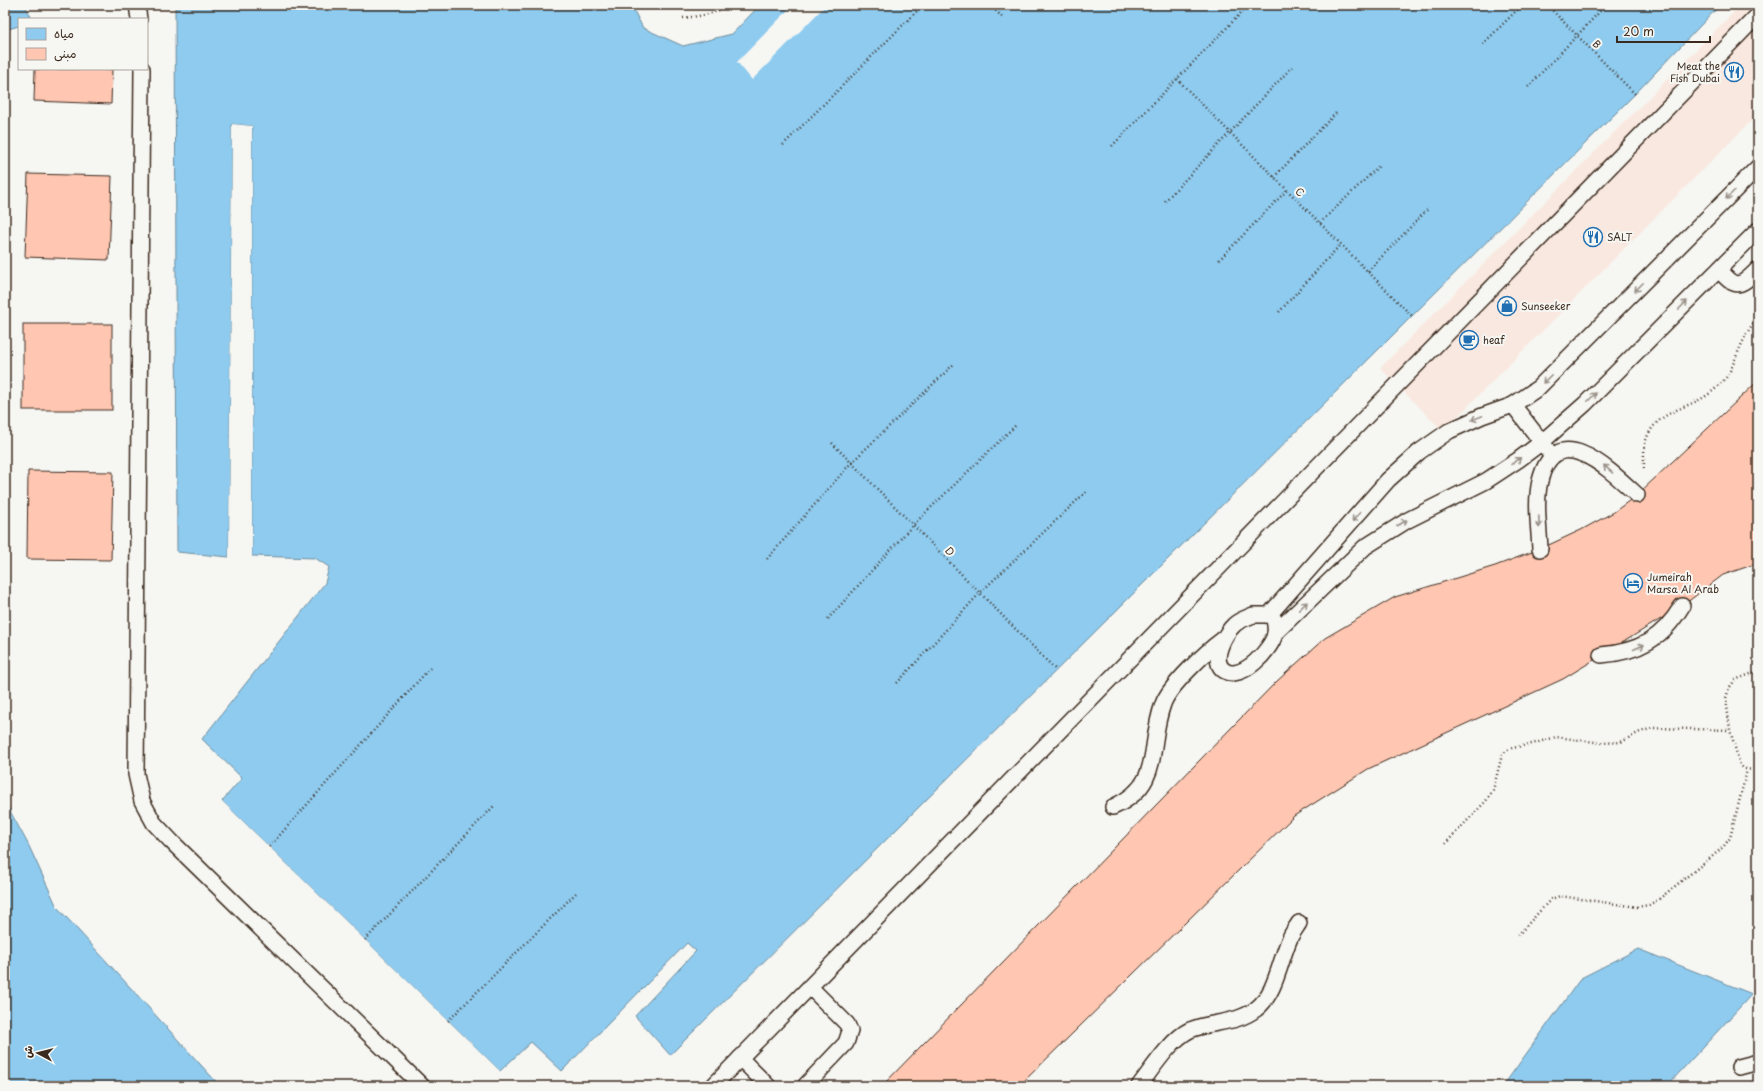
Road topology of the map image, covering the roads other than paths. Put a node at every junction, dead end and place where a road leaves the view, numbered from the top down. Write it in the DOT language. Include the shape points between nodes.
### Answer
graph roads {
  1 [pos="137,5"];
  2 [pos="1758,15"];
  3 [pos="139,18"];
  4 [pos="142,70"];
  5 [pos="1758,167"];
  6 [pos="1758,230"];
  7 [pos="1758,269"];
  8 [pos="1719,270"];
  9 [pos="1513,405"];
  10 [pos="1542,442"];
  11 [pos="1553,458"];
  12 [pos="1636,494"];
  13 [pos="1540,549"];
  14 [pos="1682,606"];
  15 [pos="1269,615"];
  16 [pos="1275,633"];
  17 [pos="1222,640"];
  18 [pos="1601,655"];
  19 [pos="1113,807"];
  20 [pos="1299,923"];
  21 [pos="810,987"];
  22 [pos="740,1058"];
  23 [pos="1758,1062"];
  24 [pos="1739,1067"];
  25 [pos="422,1086"];
  26 [pos="713,1086"];
  27 [pos="768,1086"];
  28 [pos="805,1086"];
  29 [pos="1139,1086"];
  1 -- 3 [label="lane"];
  2 -- 21 [label="lane"];
  4 -- 25 [label="lane" via="136,774 142,801 154,823 172,842"];
  5 -- 9 [label="lane, one-way" via="1538,388"];
  6 -- 8 [label="lane"];
  7 -- 8 [label="lane" via="1739,285 1728,280"];
  10 -- 8 [label="lane, one-way" via="1585,404"];
  9 -- 10 [label="lane"];
  9 -- 15 [label="lane, one-way" via="1449,431 1419,452 1388,480"];
  10 -- 11 [label="lane"];
  16 -- 10 [label="lane, one-way" via="1365,547 1408,520 1486,481"];
  12 -- 11 [label="lane, one-way" via="1604,465 1583,454 1572,450 1561,452"];
  11 -- 13 [label="lane, one-way" via="1545,468 1540,482"];
  18 -- 14 [label="lane, one-way" via="1618,654 1648,643 1662,633"];
  15 -- 16 [label="lane" via="1274,619"];
  15 -- 17 [label="lane" via="1254,615 1235,624"];
  16 -- 17 [label="lane" via="1263,655 1240,671 1233,672 1225,671 1218,659"];
  17 -- 19 [label="lane" via="1199,660 1168,694 1160,714 1155,750 1145,782 1136,794"];
  20 -- 29 [label="lane" via="1290,938 1275,981 1257,1009 1228,1022 1189,1031 1172,1045"];
  21 -- 22 [label="lane"];
  21 -- 28 [label="lane" via="848,1024 850,1031 846,1044"];
  22 -- 26 [label="lane"];
  22 -- 27 [label="lane"];
  23 -- 24 [label="lane"];
}
